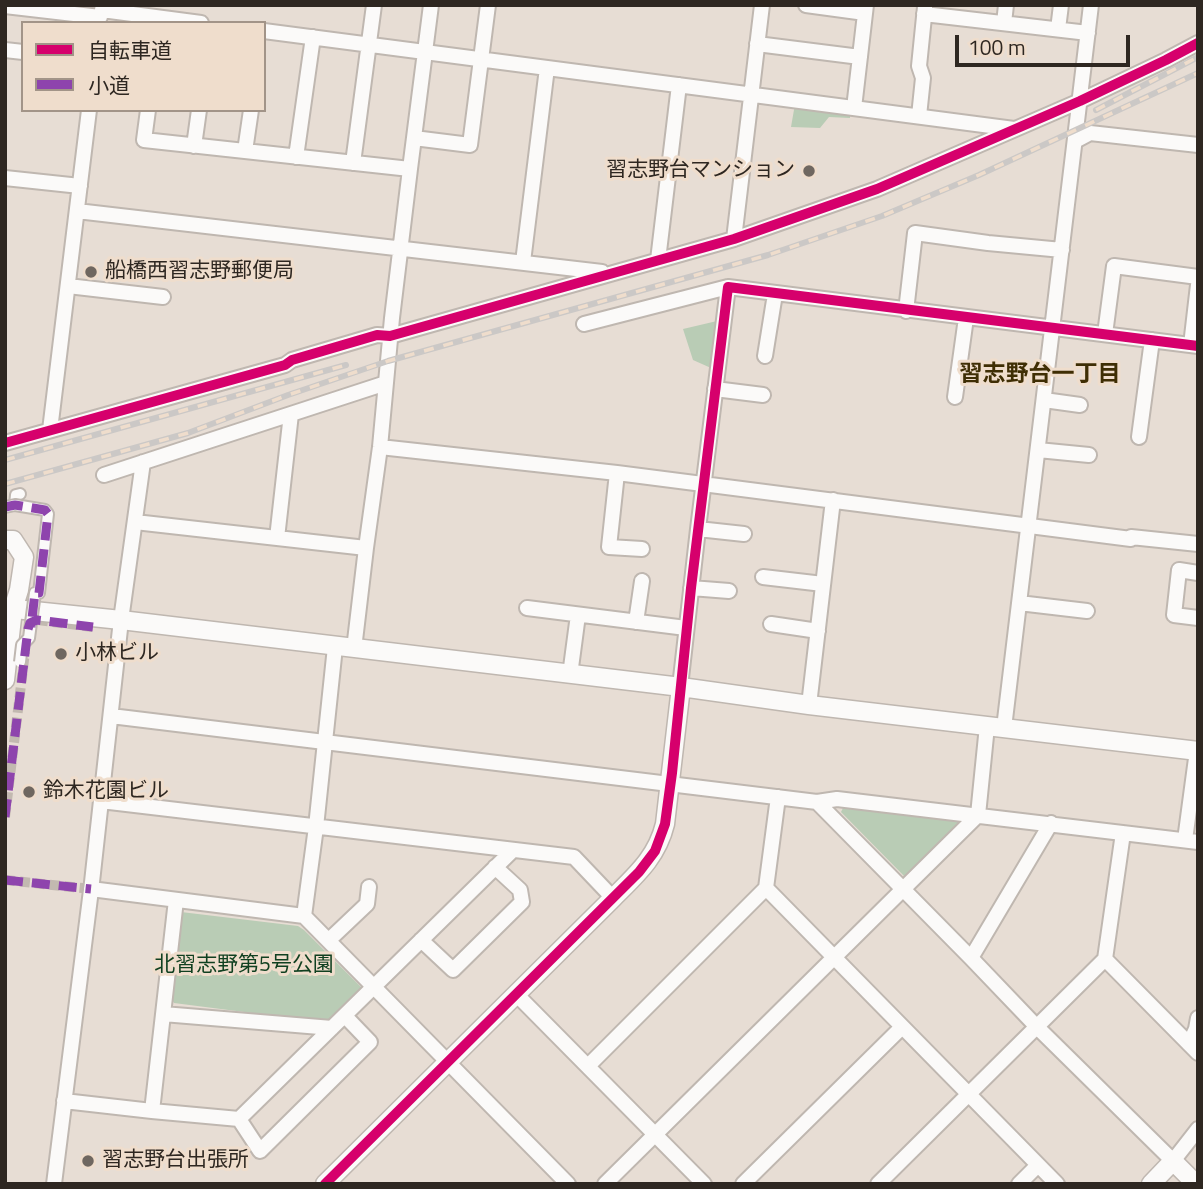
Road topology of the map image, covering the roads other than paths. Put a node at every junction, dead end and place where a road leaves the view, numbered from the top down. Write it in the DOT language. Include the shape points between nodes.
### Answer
graph roads {
  1 [pos="374,5"];
  2 [pos="431,5"];
  3 [pos="488,5"];
  4 [pos="762,5"];
  5 [pos="806,5"];
  6 [pos="1006,5"];
  7 [pos="1061,5"];
  8 [pos="1091,5"];
  9 [pos="5,6"];
  10 [pos="866,9"];
  11 [pos="924,10"];
  12 [pos="101,14"];
  13 [pos="159,20"];
  14 [pos="1004,23"];
  15 [pos="1058,29"];
  16 [pos="266,31"];
  17 [pos="1088,33"];
  18 [pos="313,37"];
  19 [pos="1198,43"];
  20 [pos="757,44"];
  21 [pos="369,45"];
  22 [pos="425,52"];
  23 [pos="860,57"];
  24 [pos="481,59"];
  25 [pos="547,68"];
  26 [pos="679,85"];
  27 [pos="751,94"];
  28 [pos="1080,101"];
  29 [pos="854,108"];
  30 [pos="89,112"];
  31 [pos="148,112"];
  32 [pos="199,112"];
  33 [pos="250,112"];
  34 [pos="919,116"];
  35 [pos="1016,129"];
  36 [pos="414,138"];
  37 [pos="1075,141"];
  38 [pos="1198,145"];
  39 [pos="194,146"];
  40 [pos="245,151"];
  41 [pos="296,157"];
  42 [pos="353,163"];
  43 [pos="410,169"];
  44 [pos="5,178"];
  45 [pos="80,186"];
  46 [pos="77,211"];
  47 [pos="734,239"];
  48 [pos="401,249"];
  49 [pos="1062,250"];
  50 [pos="658,260"];
  51 [pos="523,262"];
  52 [pos="611,273"];
  53 [pos="1198,277"];
  54 [pos="1198,285"];
  55 [pos="68,286"];
  56 [pos="729,287"];
  57 [pos="775,294"];
  58 [pos="163,297"];
  59 [pos="906,311"];
  60 [pos="966,318"];
  61 [pos="584,324"];
  62 [pos="1052,329"];
  63 [pos="1105,334"];
  64 [pos="390,335"];
  65 [pos="1152,340"];
  66 [pos="1194,346"];
  67 [pos="765,356"];
  68 [pos="386,383"];
  69 [pos="715,389"];
  70 [pos="763,396"];
  71 [pos="955,397"];
  72 [pos="1044,400"];
  73 [pos="1080,405"];
  74 [pos="291,414"];
  75 [pos="50,430"];
  76 [pos="1139,437"];
  77 [pos="5,443"];
  78 [pos="380,447"];
  79 [pos="1038,450"];
  80 [pos="1088,455"];
  81 [pos="143,462"];
  82 [pos="617,473"];
  83 [pos="104,475"];
  84 [pos="703,484"];
  85 [pos="833,500"];
  86 [pos="13,502"];
  87 [pos="135,522"];
  88 [pos="1028,526"];
  89 [pos="698,529"];
  90 [pos="744,534"];
  91 [pos="277,538"];
  92 [pos="5,540"];
  93 [pos="1198,544"];
  94 [pos="366,548"];
  95 [pos="642,549"];
  96 [pos="1198,573"];
  97 [pos="763,577"];
  98 [pos="642,581"];
  99 [pos="823,584"];
  100 [pos="691,587"];
  101 [pos="729,591"];
  102 [pos="1019,603"];
  103 [pos="9,608"];
  104 [pos="527,608"];
  105 [pos="33,611"];
  106 [pos="1087,611"];
  107 [pos="578,615"];
  108 [pos="1198,618"];
  109 [pos="121,620"];
  110 [pos="636,622"];
  111 [pos="771,624"];
  112 [pos="686,628"];
  113 [pos="818,631"];
  114 [pos="335,647"];
  115 [pos="354,649"];
  116 [pos="20,662"];
  117 [pos="570,675"];
  118 [pos="5,680"];
  119 [pos="681,687"];
  120 [pos="809,705"];
  121 [pos="111,716"];
  122 [pos="995,727"];
  123 [pos="325,743"];
  124 [pos="1197,751"];
  125 [pos="671,784"];
  126 [pos="778,797"];
  127 [pos="101,801"];
  128 [pos="817,802"];
  129 [pos="978,815"];
  130 [pos="1051,823"];
  131 [pos="316,827"];
  132 [pos="1123,833"];
  133 [pos="1191,841"];
  134 [pos="513,850"];
  135 [pos="495,867"];
  136 [pos="369,887"];
  137 [pos="766,888"];
  138 [pos="91,889"];
  139 [pos="904,889"];
  140 [pos="613,898"];
  141 [pos="176,900"];
  142 [pos="304,916"];
  143 [pos="329,940"];
  144 [pos="421,940"];
  145 [pos="835,957"];
  146 [pos="971,957"];
  147 [pos="1105,959"];
  148 [pos="374,987"];
  149 [pos="516,994"];
  150 [pos="163,1014"];
  151 [pos="345,1016"];
  152 [pos="1198,1018"];
  153 [pos="902,1027"];
  154 [pos="1037,1027"];
  155 [pos="332,1028"];
  156 [pos="1193,1048"];
  157 [pos="448,1061"];
  158 [pos="588,1066"];
  159 [pos="969,1094"];
  160 [pos="64,1101"];
  161 [pos="152,1111"];
  162 [pos="239,1119"];
  163 [pos="1198,1129"];
  164 [pos="655,1134"];
  165 [pos="1173,1161"];
  166 [pos="1038,1165"];
  167 [pos="54,1184"];
  168 [pos="325,1184"];
  169 [pos="568,1184"];
  170 [pos="605,1184"];
  171 [pos="704,1184"];
  172 [pos="743,1184"];
  173 [pos="878,1184"];
  174 [pos="1018,1184"];
  175 [pos="1057,1184"];
  176 [pos="1151,1184"];
  177 [pos="1196,1184"];
  1 -- 21 [label="street"];
  2 -- 22 [label="street"];
  3 -- 24 [label="street"];
  4 -- 20 [label="street"];
  5 -- 10 [label="street"];
  6 -- 14 [label="street"];
  7 -- 15 [label="street"];
  8 -- 17 [label="street"];
  9 -- 12 [label="street"];
  10 -- 23 [label="street"];
  11 -- 14 [label="street"];
  11 -- 34 [label="street"];
  12 -- 13 [label="street"];
  14 -- 15 [label="street"];
  15 -- 17 [label="street"];
  16 -- 18 [label="street"];
  17 -- 28 [label="street"];
  18 -- 21 [label="street"];
  18 -- 41 [label="street"];
  19 -- 28 [label="street"];
  20 -- 23 [label="street"];
  20 -- 27 [label="street"];
  21 -- 22 [label="street"];
  21 -- 42 [label="street"];
  22 -- 24 [label="street"];
  22 -- 36 [label="street"];
  23 -- 29 [label="street"];
  24 -- 25 [label="street"];
  24 -- 36 [label="street" via="470,145"];
  25 -- 26 [label="street"];
  25 -- 51 [label="street"];
  26 -- 27 [label="street"];
  26 -- 50 [label="street"];
  27 -- 29 [label="street"];
  27 -- 47 [label="street"];
  28 -- 35 [label="street"];
  28 -- 37 [label="street"];
  29 -- 34 [label="street"];
  30 -- 45 [label="street"];
  31 -- 39 [label="street" via="144,140"];
  32 -- 39 [label="street"];
  33 -- 40 [label="street"];
  34 -- 35 [label="street"];
  35 -- 47 [label="street" via="877,189"];
  36 -- 43 [label="street"];
  37 -- 38 [label="street" via="1090,133"];
  37 -- 49 [label="street"];
  39 -- 40 [label="street"];
  40 -- 41 [label="street"];
  41 -- 42 [label="street"];
  42 -- 43 [label="street"];
  43 -- 48 [label="street"];
  44 -- 45 [label="street"];
  45 -- 46 [label="street"];
  46 -- 48 [label="street"];
  46 -- 55 [label="street"];
  47 -- 50 [label="street"];
  48 -- 51 [label="street"];
  48 -- 64 [label="street"];
  49 -- 59 [label="street" via="915,233"];
  49 -- 62 [label="street"];
  50 -- 52 [label="street"];
  51 -- 52 [label="street"];
  52 -- 64 [label="street"];
  53 -- 63 [label="street" via="1114,266"];
  54 -- 66 [label="street"];
  55 -- 58 [label="street"];
  55 -- 75 [label="street"];
  56 -- 57 [label="street"];
  56 -- 61 [label="street"];
  56 -- 69 [label="street"];
  57 -- 59 [label="street"];
  57 -- 67 [label="street"];
  59 -- 60 [label="street"];
  60 -- 62 [label="street"];
  60 -- 71 [label="street"];
  62 -- 63 [label="street"];
  62 -- 72 [label="street"];
  63 -- 65 [label="street"];
  64 -- 68 [label="street"];
  64 -- 75 [label="street"];
  65 -- 66 [label="street"];
  65 -- 76 [label="street"];
  68 -- 74 [label="street"];
  68 -- 78 [label="street"];
  69 -- 70 [label="street"];
  69 -- 84 [label="street"];
  72 -- 73 [label="street"];
  72 -- 79 [label="street"];
  74 -- 81 [label="street"];
  74 -- 91 [label="street"];
  75 -- 77 [label="street"];
  78 -- 82 [label="street"];
  78 -- 94 [label="street"];
  79 -- 80 [label="street"];
  79 -- 88 [label="street"];
  81 -- 83 [label="street"];
  81 -- 87 [label="street"];
  82 -- 84 [label="street"];
  82 -- 95 [label="street" via="609,547"];
  84 -- 85 [label="street"];
  84 -- 89 [label="street"];
  85 -- 88 [label="street"];
  85 -- 99 [label="street"];
  86 -- 105 [label="street, bridge" via="48,514"];
  87 -- 91 [label="street"];
  87 -- 109 [label="street"];
  88 -- 93 [label="street"];
  88 -- 102 [label="street"];
  89 -- 90 [label="street"];
  89 -- 100 [label="street"];
  91 -- 94 [label="street"];
  92 -- 103 [label="street" via="13,540 24,557 19,590"];
  94 -- 115 [label="street"];
  96 -- 108 [label="street" via="1179,570 1174,615"];
  97 -- 99 [label="street"];
  98 -- 110 [label="street"];
  99 -- 113 [label="street"];
  100 -- 101 [label="street"];
  100 -- 112 [label="street"];
  102 -- 106 [label="street"];
  102 -- 122 [label="street"];
  103 -- 105 [label="street"];
  103 -- 118 [label="street"];
  104 -- 107 [label="street"];
  105 -- 109 [label="street"];
  105 -- 116 [label="street, bridge"];
  107 -- 110 [label="street"];
  107 -- 117 [label="street"];
  109 -- 114 [label="street"];
  109 -- 121 [label="street"];
  110 -- 112 [label="street"];
  111 -- 113 [label="street"];
  112 -- 119 [label="street"];
  113 -- 120 [label="street"];
  114 -- 115 [label="street"];
  114 -- 123 [label="street"];
  115 -- 117 [label="street"];
  117 -- 119 [label="street"];
  119 -- 120 [label="street"];
  119 -- 125 [label="street"];
  120 -- 122 [label="street"];
  121 -- 123 [label="street"];
  121 -- 127 [label="street"];
  122 -- 124 [label="street"];
  122 -- 129 [label="street"];
  123 -- 125 [label="street"];
  123 -- 131 [label="street"];
  124 -- 133 [label="street"];
  125 -- 126 [label="street"];
  125 -- 140 [label="street" via="659,843"];
  126 -- 128 [label="street"];
  126 -- 137 [label="street"];
  127 -- 131 [label="street"];
  127 -- 138 [label="street"];
  128 -- 129 [label="street" via="837,799"];
  128 -- 139 [label="street"];
  129 -- 130 [label="street"];
  129 -- 139 [label="street"];
  130 -- 132 [label="street"];
  130 -- 146 [label="street"];
  131 -- 134 [label="street"];
  131 -- 142 [label="street"];
  132 -- 133 [label="street"];
  132 -- 147 [label="street"];
  134 -- 135 [label="street"];
  134 -- 140 [label="street" via="574,857"];
  135 -- 144 [label="street"];
  135 -- 144 [label="street" via="520,890 522,902 513,911 453,970"];
  136 -- 143 [label="street" via="367,904"];
  137 -- 145 [label="street"];
  137 -- 158 [label="street"];
  138 -- 141 [label="street"];
  138 -- 160 [label="street"];
  139 -- 145 [label="street"];
  139 -- 146 [label="street"];
  140 -- 149 [label="street"];
  141 -- 142 [label="street"];
  141 -- 150 [label="street"];
  142 -- 143 [label="street"];
  143 -- 148 [label="street"];
  144 -- 148 [label="street"];
  145 -- 153 [label="street"];
  145 -- 164 [label="street"];
  146 -- 154 [label="street"];
  147 -- 154 [label="street"];
  147 -- 156 [label="street"];
  148 -- 151 [label="street"];
  148 -- 157 [label="street"];
  149 -- 157 [label="street"];
  149 -- 158 [label="street"];
  150 -- 155 [label="street"];
  150 -- 161 [label="street"];
  151 -- 155 [label="street"];
  151 -- 162 [label="street" via="370,1042 260,1151"];
  152 -- 156 [label="street"];
  153 -- 159 [label="street"];
  153 -- 172 [label="street"];
  154 -- 159 [label="street"];
  154 -- 165 [label="street"];
  155 -- 162 [label="street"];
  157 -- 168 [label="street"];
  157 -- 169 [label="street"];
  158 -- 164 [label="street"];
  159 -- 166 [label="street"];
  159 -- 173 [label="street"];
  160 -- 161 [label="street"];
  160 -- 167 [label="street"];
  161 -- 162 [label="street"];
  163 -- 165 [label="street"];
  164 -- 170 [label="street"];
  164 -- 171 [label="street"];
  165 -- 176 [label="street"];
  165 -- 177 [label="street"];
  166 -- 174 [label="street"];
  166 -- 175 [label="street"];
}
